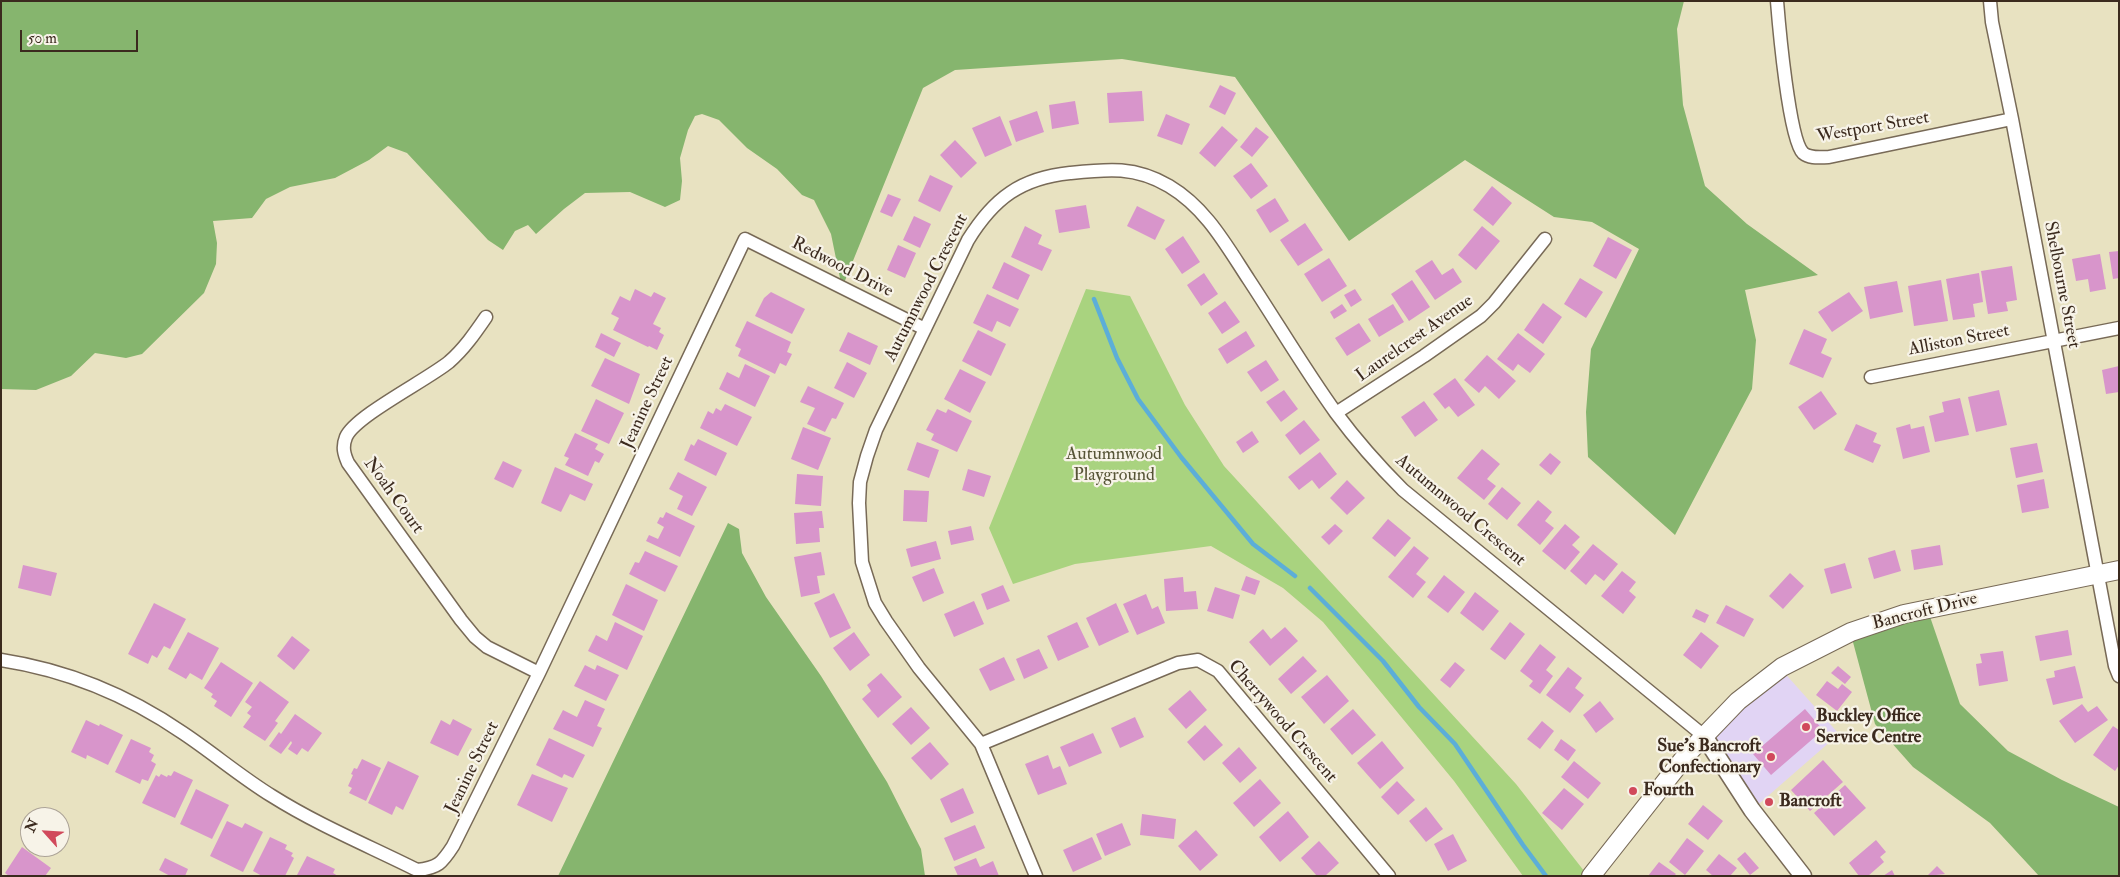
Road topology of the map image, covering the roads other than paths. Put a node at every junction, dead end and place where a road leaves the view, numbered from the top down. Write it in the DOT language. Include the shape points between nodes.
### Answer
graph roads {
  1 [pos="1777,1"];
  2 [pos="1990,1"];
  3 [pos="2012,119"];
  4 [pos="745,239"];
  5 [pos="1544,239"];
  6 [pos="486,317"];
  7 [pos="2119,328"];
  8 [pos="924,329"];
  9 [pos="2054,340"];
  10 [pos="1871,377"];
  11 [pos="1336,413"];
  12 [pos="2119,570"];
  13 [pos="2097,575"];
  14 [pos="1,660"];
  15 [pos="539,673"];
  16 [pos="2119,676"];
  17 [pos="1704,736"];
  18 [pos="982,744"];
  19 [pos="1036,876"];
  20 [pos="1389,876"];
  21 [pos="1591,876"];
  22 [pos="1803,876"];
  1 -- 3 [label="street, Westport Street" via="1788,95 1798,148 1805,155 1829,157"];
  2 -- 3 [label="street, Shelbourne Street"];
  3 -- 9 [label="street, Shelbourne Street"];
  4 -- 8 [label="street, Redwood Drive"];
  4 -- 15 [label="street, Jeanine Street"];
  5 -- 11 [label="street, Laurelcrest Avenue" via="1481,316"];
  6 -- 15 [label="street, Noah Court" via="448,362 349,431 344,454 475,637 487,647"];
  7 -- 9 [label="street, Alliston Street"];
  8 -- 11 [label="street, Autumnwood Crescent" via="978,223 1007,194 1043,177 1112,169 1130,171 1168,185 1206,216"];
  8 -- 18 [label="street, Autumnwood Crescent" via="866,456 859,503 862,562 875,603 886,621 919,668"];
  9 -- 10 [label="street, Alliston Street"];
  9 -- 13 [label="street, Shelbourne Street"];
  11 -- 17 [label="street, Autumnwood Crescent" via="1403,490"];
  12 -- 13 [label="main road, Bancroft Drive"];
  13 -- 16 [label="street, Shelbourne Street"];
  13 -- 17 [label="main road, Bancroft Drive" via="1904,614 1851,632 1782,667 1738,701"];
  14 -- 15 [label="street, Jeanine Street" via="79,680 123,699 183,732 248,780 296,810 417,870 433,868 445,859"];
  17 -- 21 [label="main road, Bancroft Drive"];
  17 -- 22 [label="street" via="1752,810"];
  18 -- 19 [label="street, Autumnwood Crescent"];
  18 -- 20 [label="street, Cherrywood Crescent" via="1178,663 1198,660 1218,671"];
}
